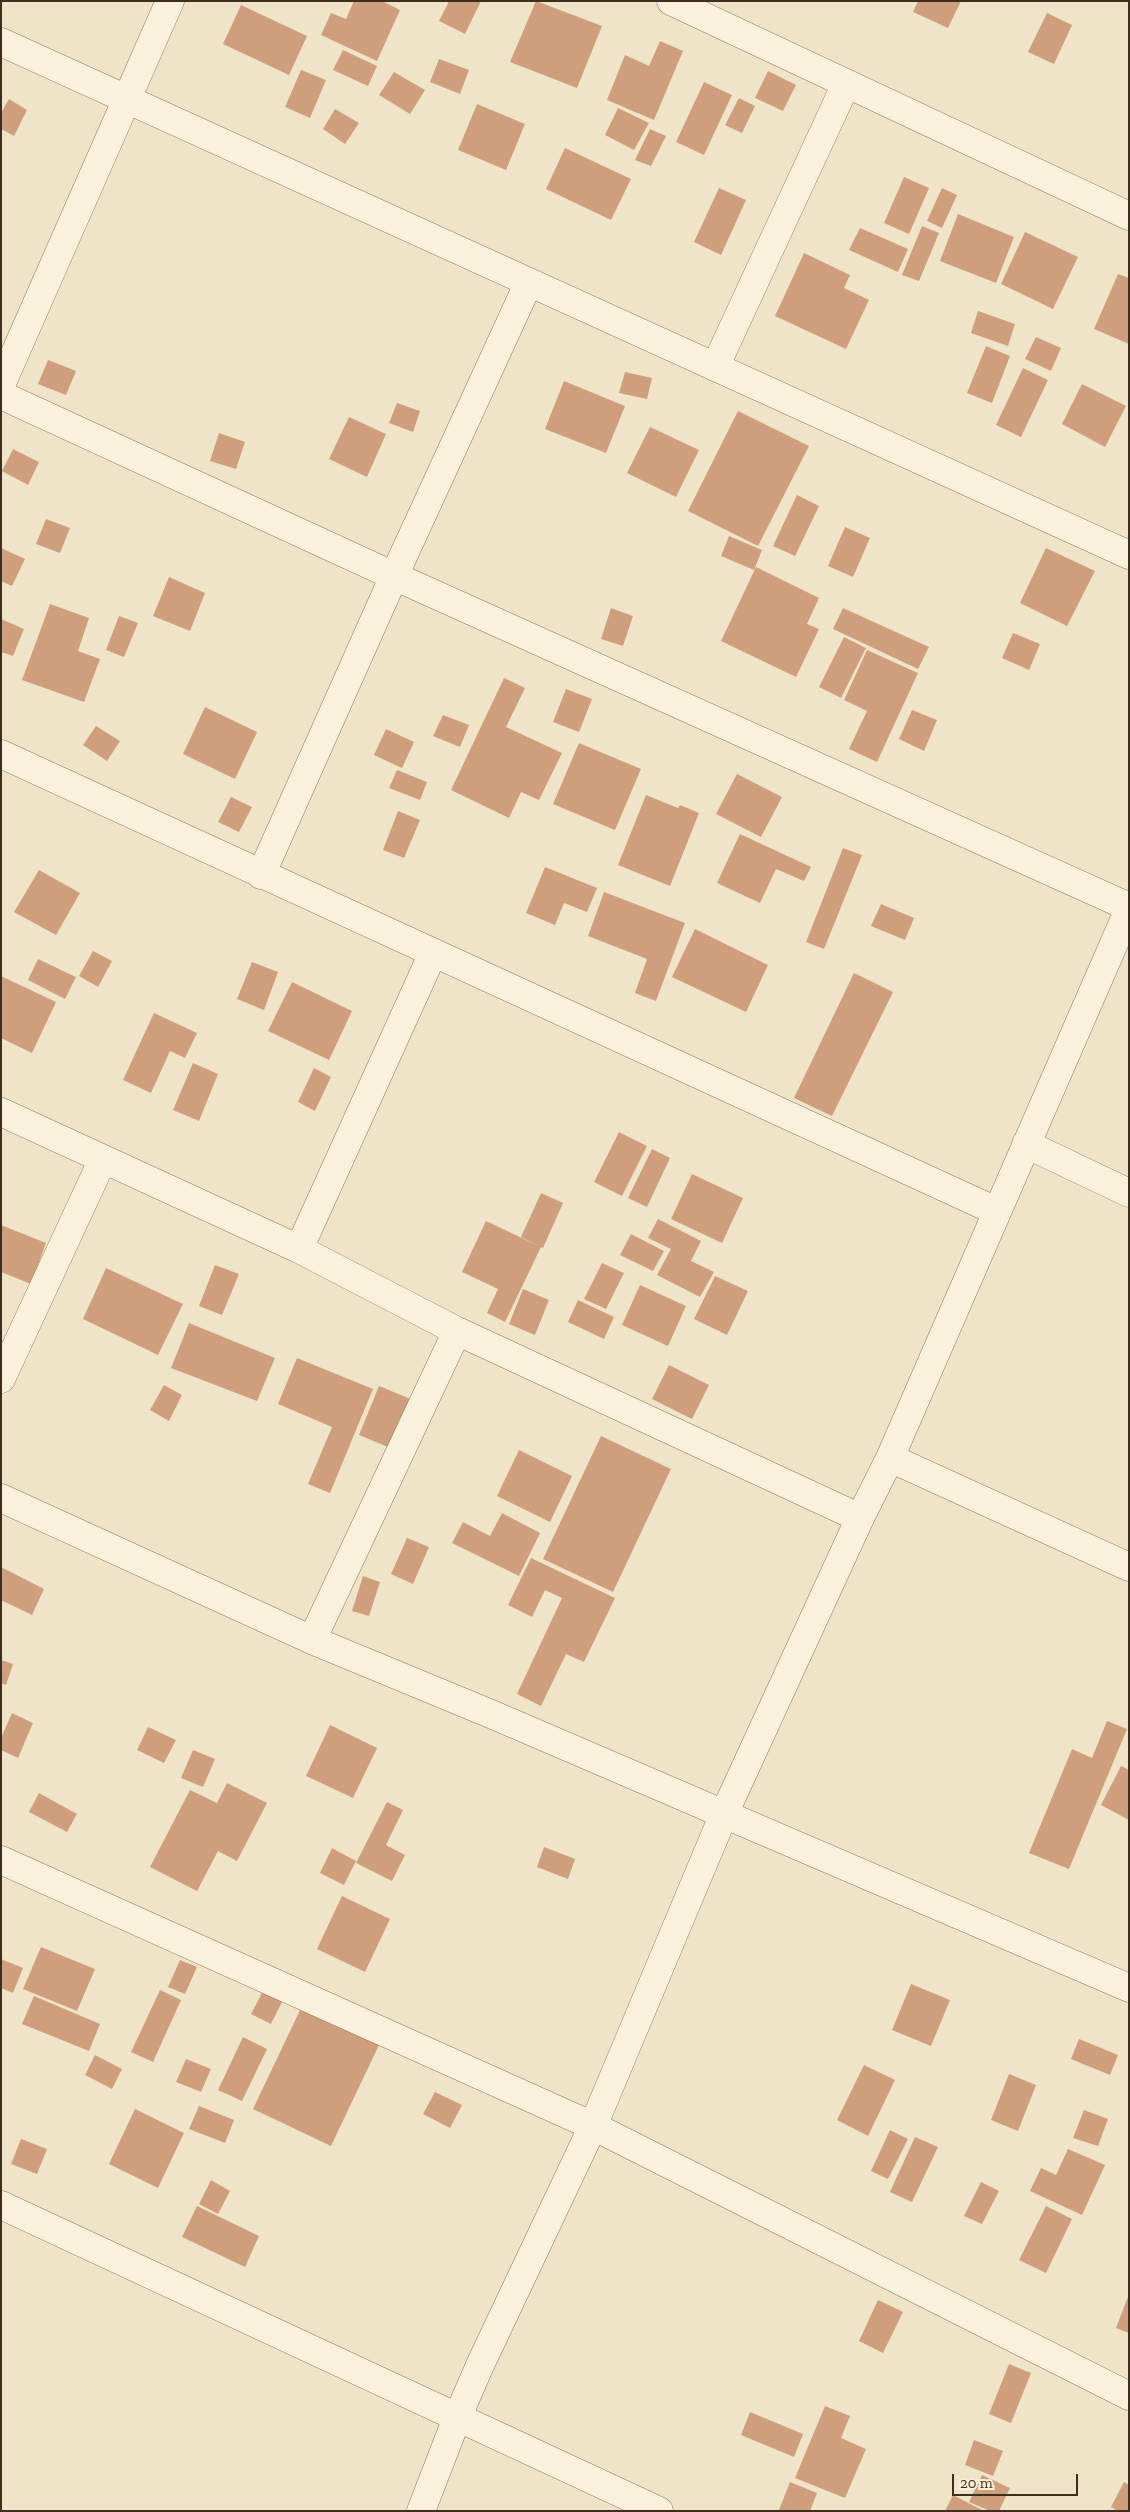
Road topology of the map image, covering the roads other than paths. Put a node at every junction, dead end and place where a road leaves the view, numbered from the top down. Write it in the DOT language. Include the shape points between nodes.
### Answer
graph roads {
  1 [pos="170,1"];
  2 [pos="671,1"];
  3 [pos="1,42"];
  4 [pos="846,84"];
  5 [pos="127,99"];
  6 [pos="1129,216"];
  7 [pos="529,282"];
  8 [pos="715,367"];
  9 [pos="1,386"];
  10 [pos="1,396"];
  11 [pos="1129,555"];
  12 [pos="394,576"];
  13 [pos="1,754"];
  14 [pos="261,875"];
  15 [pos="1129,908"];
  16 [pos="433,953"];
  17 [pos="1,1112"];
  18 [pos="1026,1144"];
  19 [pos="103,1159"];
  20 [pos="1129,1193"];
  21 [pos="996,1211"];
  22 [pos="299,1249"];
  23 [pos="457,1331"];
  24 [pos="1,1379"];
  25 [pos="890,1458"];
  26 [pos="1,1498"];
  27 [pos="860,1518"];
  28 [pos="1129,1568"];
  29 [pos="312,1640"];
  30 [pos="724,1814"];
  31 [pos="1,1860"];
  32 [pos="1129,1988"];
  33 [pos="593,2126"];
  34 [pos="1,2205"];
  35 [pos="1129,2396"];
  36 [pos="457,2418"];
  37 [pos="421,2511"];
  38 [pos="659,2511"];
  1 -- 5 [label="street"];
  2 -- 4 [label="street"];
  3 -- 5 [label="street"];
  4 -- 6 [label="street"];
  4 -- 8 [label="street"];
  5 -- 7 [label="street"];
  5 -- 9 [label="street"];
  7 -- 8 [label="street"];
  7 -- 12 [label="street"];
  8 -- 11 [label="street"];
  10 -- 12 [label="street"];
  12 -- 14 [label="street"];
  12 -- 15 [label="street"];
  13 -- 14 [label="street"];
  14 -- 16 [label="street"];
  15 -- 18 [label="street"];
  16 -- 21 [label="street"];
  16 -- 22 [label="street"];
  17 -- 19 [label="street"];
  18 -- 20 [label="street"];
  18 -- 21 [label="street"];
  19 -- 22 [label="street"];
  19 -- 24 [label="street"];
  21 -- 25 [label="street"];
  22 -- 23 [label="street"];
  23 -- 27 [label="street"];
  23 -- 29 [label="street"];
  25 -- 27 [label="street"];
  25 -- 28 [label="street"];
  26 -- 29 [label="street"];
  27 -- 30 [label="street"];
  29 -- 30 [label="street"];
  30 -- 32 [label="street"];
  30 -- 33 [label="street"];
  31 -- 33 [label="street"];
  33 -- 35 [label="street"];
  33 -- 36 [label="street"];
  34 -- 36 [label="street"];
  36 -- 37 [label="street"];
  36 -- 38 [label="street"];
}
